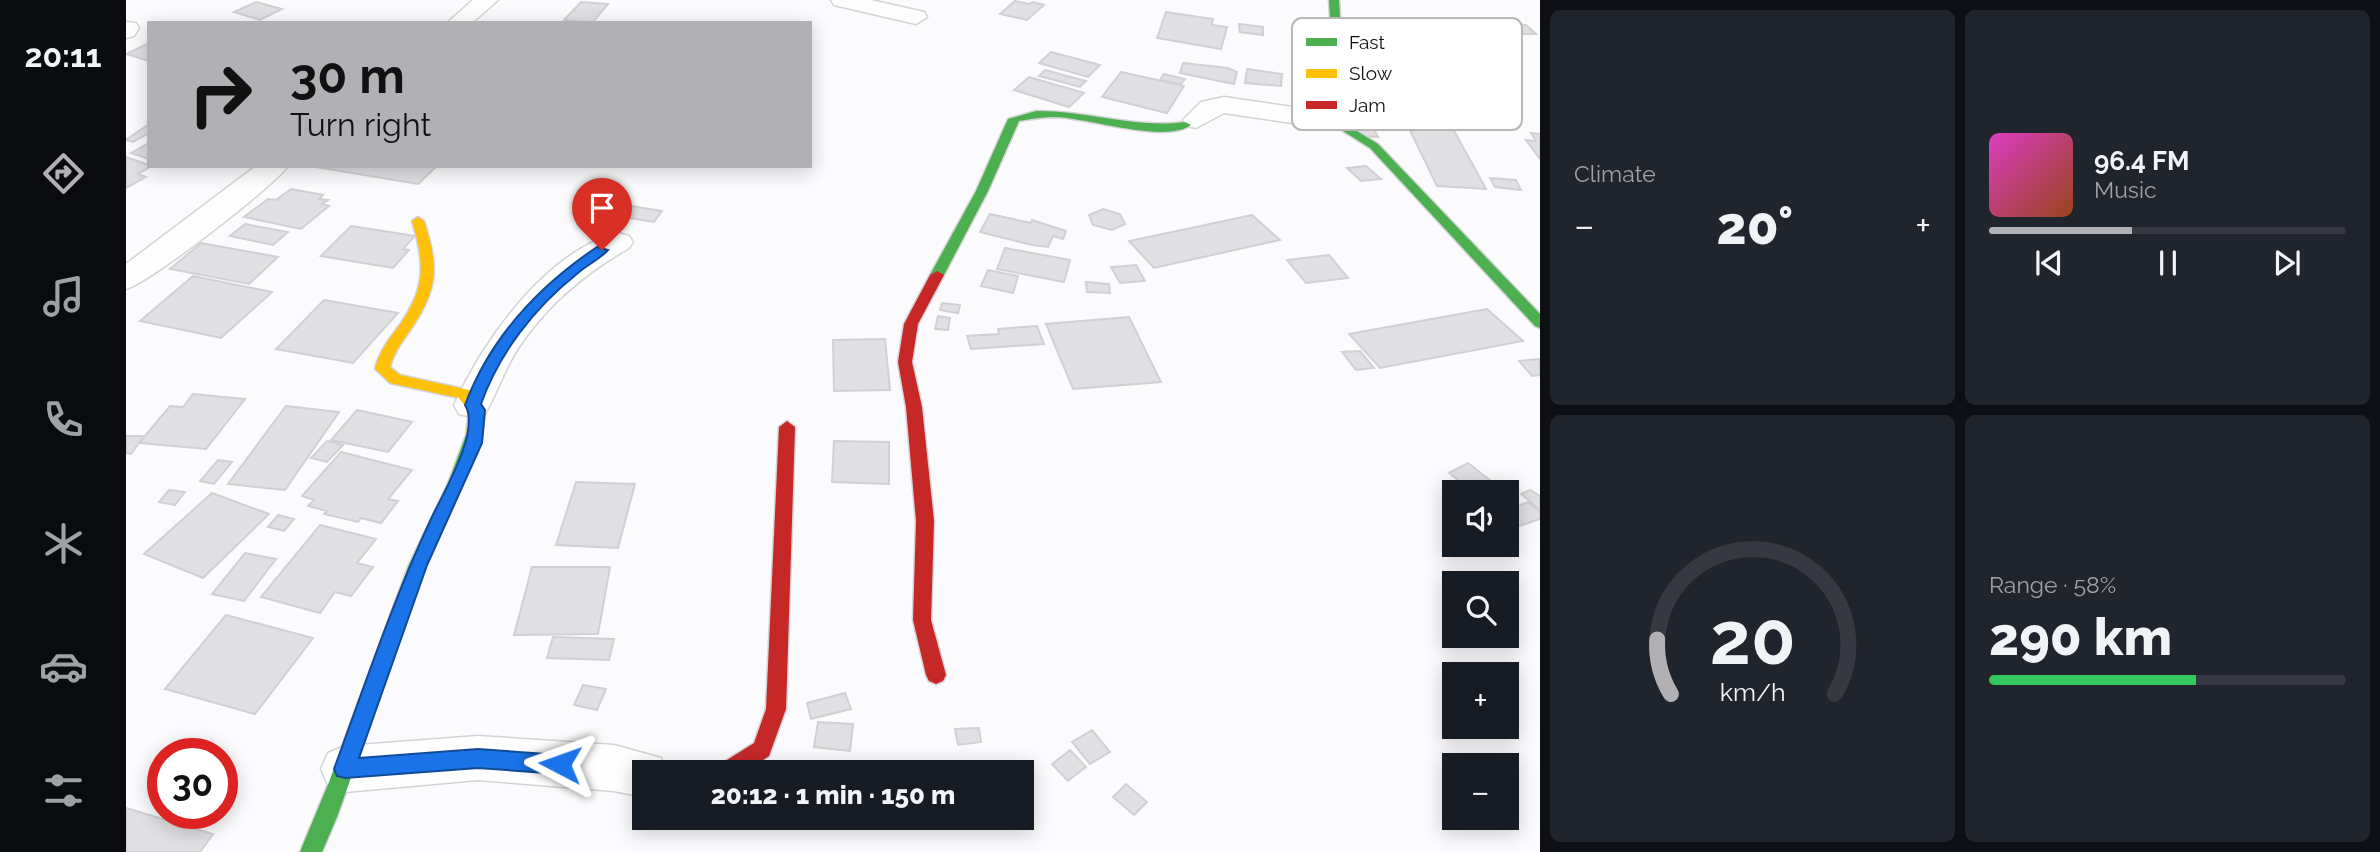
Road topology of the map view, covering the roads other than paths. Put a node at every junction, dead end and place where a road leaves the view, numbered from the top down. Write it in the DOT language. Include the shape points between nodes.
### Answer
graph roads {
  1 [pos="487,0"];
  2 [pos="842,0"];
  3 [pos="1334,0"];
  4 [pos="916,17"];
  5 [pos="1335,18"];
  6 [pos="460,21"];
  7 [pos="1292,115"];
  8 [pos="1191,122"];
  9 [pos="1348,130"];
  10 [pos="271,168"];
  11 [pos="418,221"];
  12 [pos="618,242"];
  13 [pos="126,279"];
  14 [pos="1540,323"];
  15 [pos="472,405"];
  16 [pos="787,427"];
  17 [pos="936,675"];
  18 [pos="750,760"];
  19 [pos="345,769"];
  20 [pos="632,772"];
  21 [pos="311,852"];
  1 -- 6 [label="street"];
  2 -- 4 [label="street"];
  3 -- 5 [label="street"];
  7 -- 8 [label="street" via="1224,105 1210,107"];
  8 -- 17 [label="street" via="1173,130 1145,130 1046,109 1014,119 982,191 911,324 905,362 925,521 922,620"];
  9 -- 14 [label="street" via="1374,146"];
  10 -- 13 [label="street"];
  11 -- 15 [label="street" via="430,257 429,282 386,352 382,369 395,379 464,394"];
  12 -- 15 [label="street" via="583,261 532,309 506,340"];
  15 -- 19 [label="street" via="477,410 474,443 418,565"];
  16 -- 18 [label="street" via="776,709 766,747"];
  19 -- 20 [label="street" via="478,758"];
  19 -- 21 [label="street"];
}
